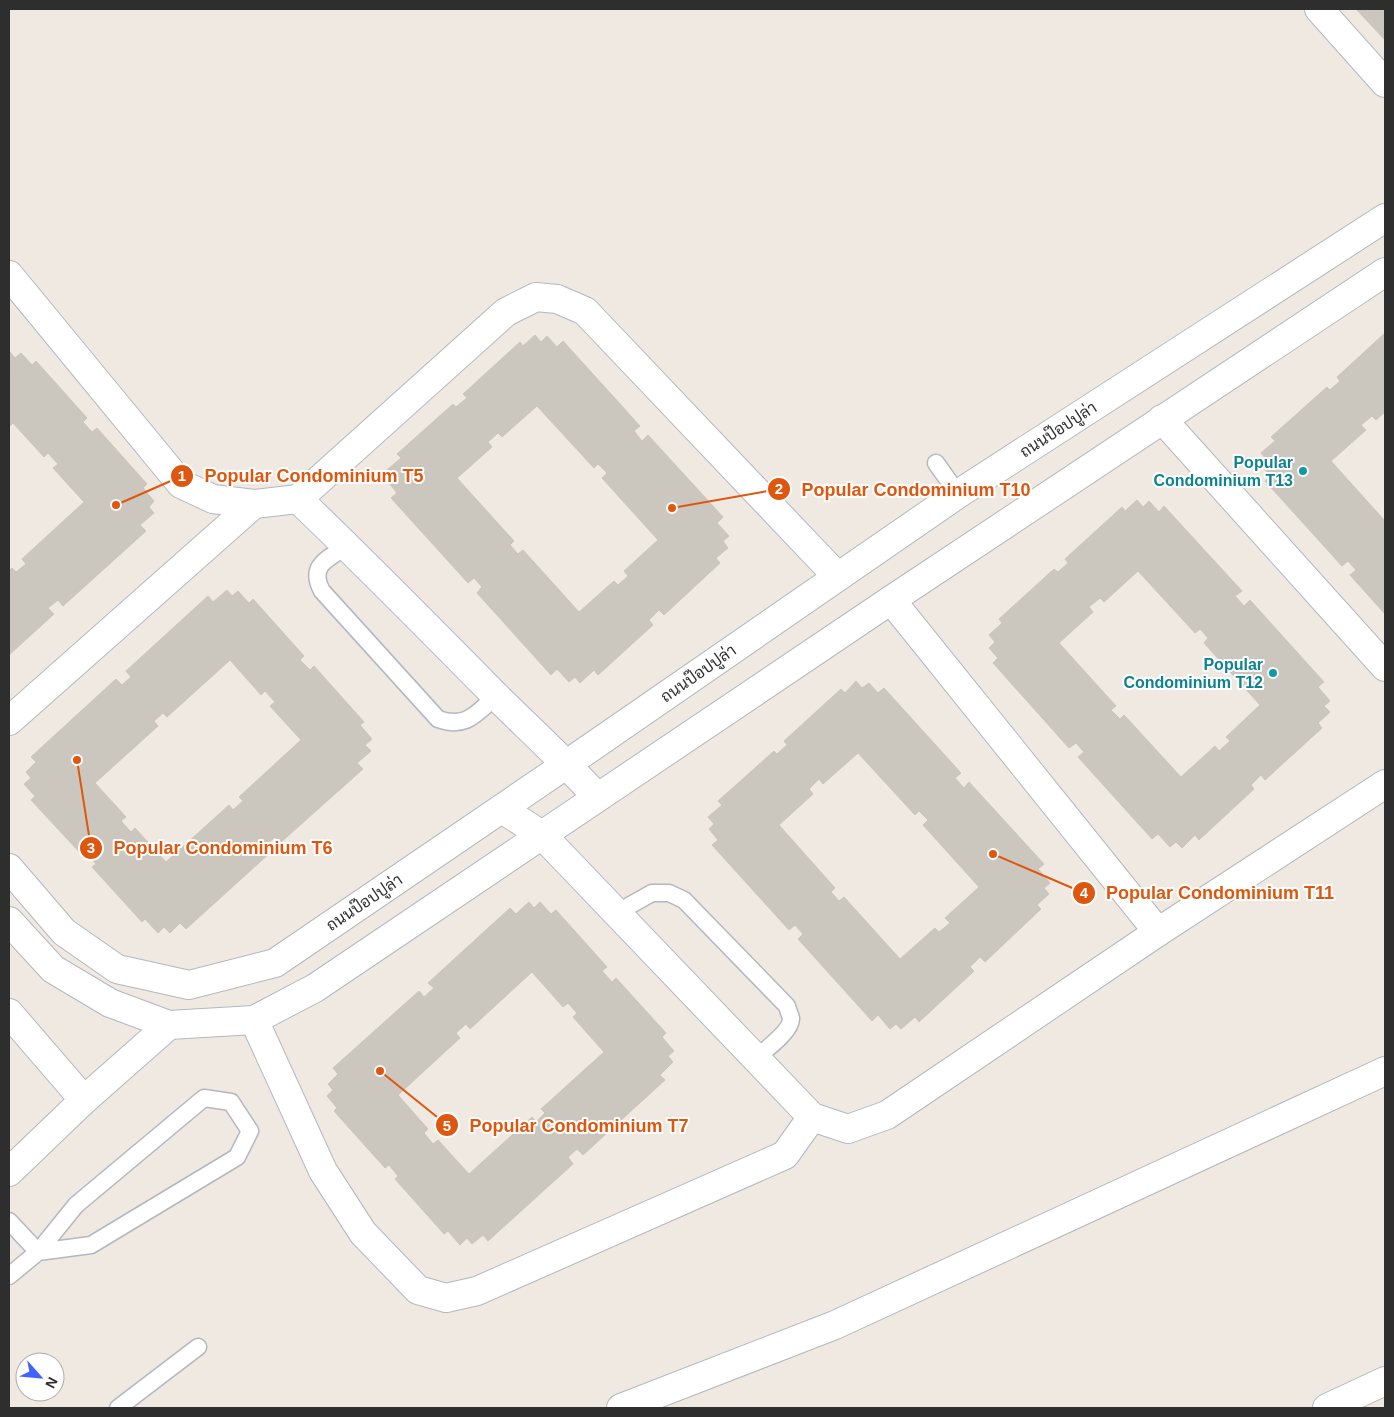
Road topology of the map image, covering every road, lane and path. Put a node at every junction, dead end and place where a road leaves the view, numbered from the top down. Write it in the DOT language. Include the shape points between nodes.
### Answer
graph roads {
  1 [pos="1319,9"];
  2 [pos="1385,84"];
  3 [pos="1385,218"];
  4 [pos="1385,272"];
  5 [pos="11,281"];
  6 [pos="1162,419"];
  7 [pos="936,463"];
  8 [pos="958,494"];
  9 [pos="298,499"];
  10 [pos="254,504"];
  11 [pos="347,546"];
  12 [pos="837,576"];
  13 [pos="891,600"];
  14 [pos="1385,667"];
  15 [pos="496,696"];
  16 [pos="9,720"];
  17 [pos="567,764"];
  18 [pos="1385,784"];
  19 [pos="597,797"];
  20 [pos="502,808"];
  21 [pos="542,835"];
  22 [pos="9,868"];
  23 [pos="618,912"];
  24 [pos="9,921"];
  25 [pos="1158,932"];
  26 [pos="9,1014"];
  27 [pos="254,1020"];
  28 [pos="168,1025"];
  29 [pos="756,1058"];
  30 [pos="1385,1071"];
  31 [pos="84,1100"];
  32 [pos="812,1117"];
  33 [pos="9,1172"];
  34 [pos="9,1221"];
  35 [pos="38,1252"];
  36 [pos="9,1276"];
  37 [pos="198,1347"];
  38 [pos="1385,1381"];
  39 [pos="118,1408"];
  40 [pos="621,1408"];
  41 [pos="1327,1408"];
  1 -- 2 [label="street"];
  3 -- 8 [label="street, ถนนป๊อปปูล่า"];
  4 -- 6 [label="street"];
  5 -- 10 [label="street" via="181,484 213,498"];
  6 -- 13 [label="street"];
  6 -- 14 [label="street"];
  7 -- 8 [label="lane"];
  8 -- 12 [label="street, ถนนป๊อปปูล่า"];
  9 -- 10 [label="street"];
  9 -- 11 [label="street"];
  9 -- 12 [label="street" via="506,312 536,297 557,299 585,311"];
  10 -- 16 [label="street"];
  11 -- 15 [label="street"];
  11 -- 15 [label="lane" via="325,560 317,571 319,586 438,719 451,724 460,722"];
  12 -- 17 [label="street, ถนนป๊อปปูล่า"];
  13 -- 19 [label="street"];
  13 -- 25 [label="street"];
  15 -- 17 [label="street"];
  17 -- 19 [label="street"];
  17 -- 20 [label="street, ถนนป๊อปปูล่า"];
  18 -- 25 [label="street"];
  19 -- 21 [label="street"];
  20 -- 21 [label="street"];
  20 -- 22 [label="street, ถนนป๊อปปูล่า" via="275,963 189,985 118,969 64,932"];
  21 -- 23 [label="street"];
  21 -- 27 [label="street" via="315,988"];
  23 -- 29 [label="street"];
  23 -- 29 [label="lane" via="652,894 669,893 684,900 786,1006 791,1018 789,1026"];
  24 -- 28 [label="street" via="53,969 110,1004"];
  25 -- 32 [label="street" via="887,1116 848,1129"];
  26 -- 31 [label="street"];
  27 -- 28 [label="street"];
  27 -- 32 [label="street" via="323,1171 364,1233 418,1290 446,1298 477,1291 785,1155"];
  28 -- 31 [label="street"];
  29 -- 32 [label="street"];
  30 -- 40 [label="street" via="835,1325"];
  31 -- 33 [label="street"];
  34 -- 35 [label="lane"];
  35 -- 35 [label="lane" via="76,1205 204,1098 231,1102 250,1131 237,1156 91,1245"];
  35 -- 36 [label="lane"];
  37 -- 39 [label="lane"];
  38 -- 41 [label="street"];
}
